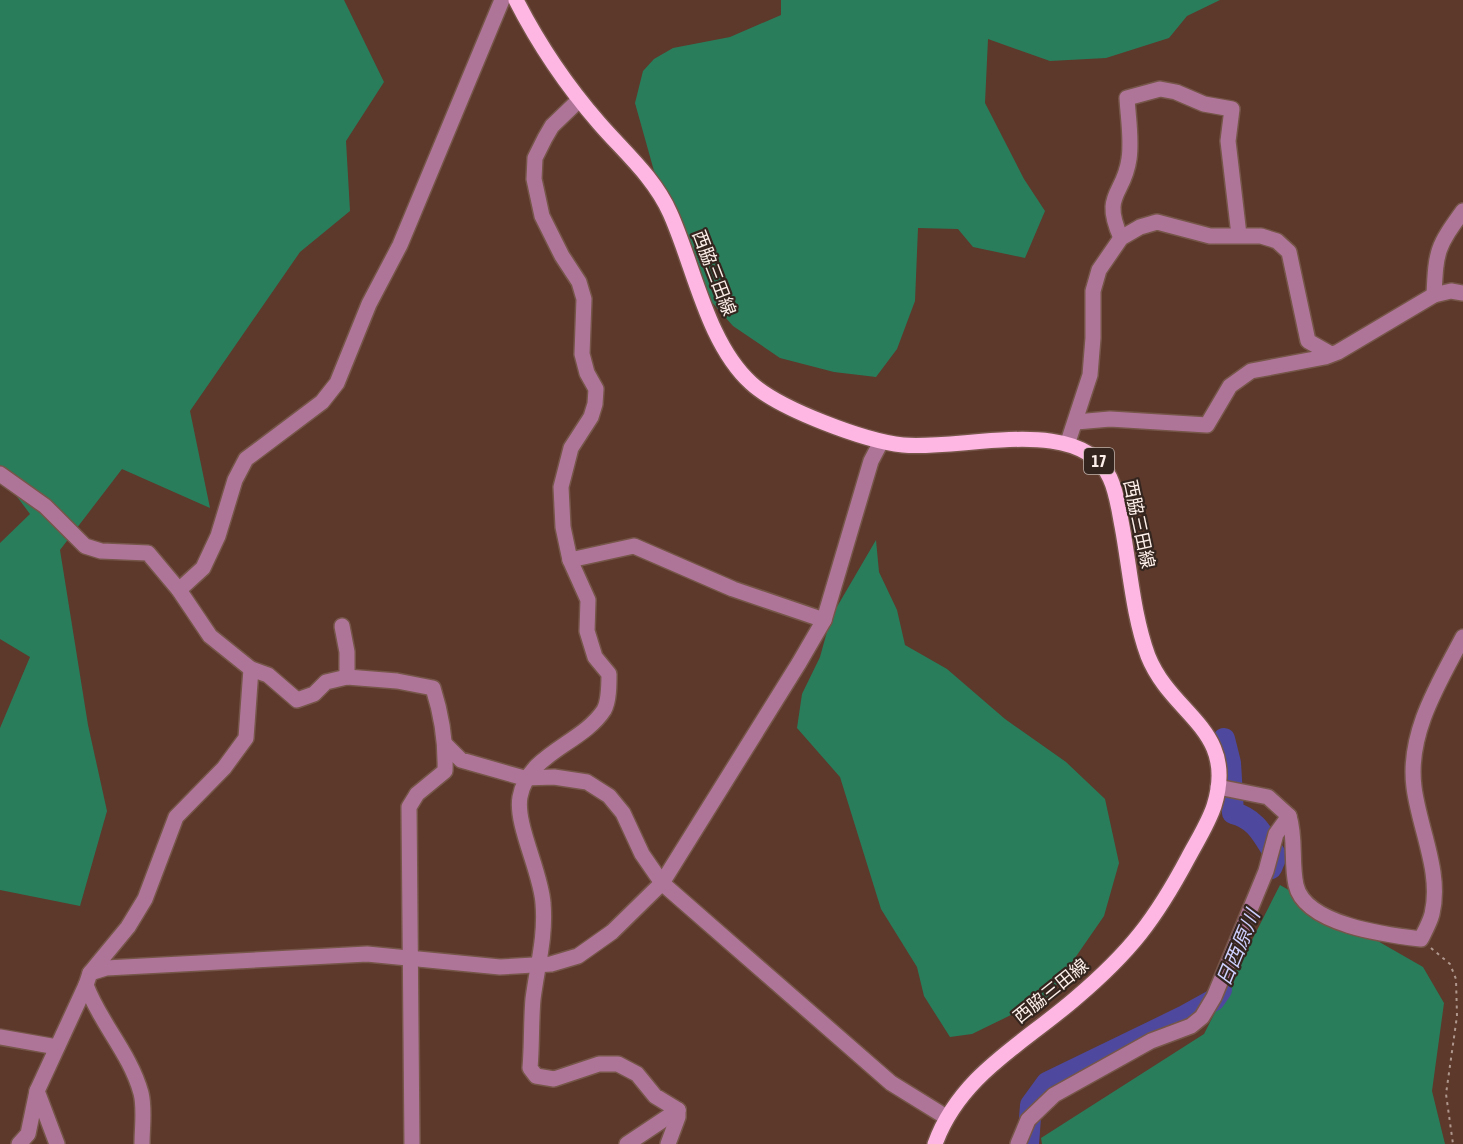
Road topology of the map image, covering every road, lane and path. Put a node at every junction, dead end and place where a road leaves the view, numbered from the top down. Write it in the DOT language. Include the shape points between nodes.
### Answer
graph roads {
  1 [pos="501,0"];
  2 [pos="516,0"];
  3 [pos="579,100"];
  4 [pos="1463,211"];
  5 [pos="1239,236"];
  6 [pos="1121,238"];
  7 [pos="1463,293"];
  8 [pos="1434,295"];
  9 [pos="1331,354"];
  10 [pos="1076,422"];
  11 [pos="881,442"];
  12 [pos="1068,442"];
  13 [pos="0,474"];
  14 [pos="570,560"];
  15 [pos="179,590"];
  16 [pos="825,620"];
  17 [pos="342,626"];
  18 [pos="1463,637"];
  19 [pos="251,669"];
  20 [pos="347,677"];
  21 [pos="446,745"];
  22 [pos="524,778"];
  23 [pos="1218,787"];
  24 [pos="1289,816"];
  25 [pos="662,883"];
  26 [pos="1421,939"];
  27 [pos="409,957"];
  28 [pos="540,965"];
  29 [pos="88,979"];
  30 [pos="0,1037"];
  31 [pos="57,1047"];
  32 [pos="37,1091"];
  33 [pos="678,1110"];
  34 [pos="946,1117"];
  35 [pos="19,1144"];
  36 [pos="57,1144"];
  37 [pos="142,1144"];
  38 [pos="412,1144"];
  39 [pos="627,1144"];
  40 [pos="668,1144"];
  41 [pos="935,1144"];
  42 [pos="1018,1144"];
  43 [pos="1453,1144"];
  1 -- 15 [label="street" via="400,245 369,304 337,383 322,402 246,459 203,568"];
  2 -- 3 [label="main road, 西脇三田線 / 17" via="536,38"];
  3 -- 11 [label="main road, 西脇三田線 / 17" via="656,187 670,212 714,327 739,372 775,399"];
  3 -- 14 [label="street" via="544,138 535,158 534,180 542,216 579,282 584,299 582,354 596,389 591,417 572,448 561,487"];
  4 -- 8 [label="street" via="1436,255"];
  5 -- 6 [label="street" via="1210,236 1157,222"];
  5 -- 6 [label="street" via="1228,141 1232,109 1160,89 1126,98 1130,155 1112,207"];
  5 -- 9 [label="street" via="1277,241 1289,252 1308,340"];
  6 -- 10 [label="street" via="1099,270 1092,291 1090,375"];
  7 -- 8 [label="street"];
  8 -- 9 [label="street"];
  9 -- 10 [label="street" via="1251,371 1230,386 1207,425 1110,419"];
  10 -- 12 [label="street"];
  11 -- 12 [label="main road, 西脇三田線 / 17" via="929,447 1043,439"];
  11 -- 16 [label="street" via="871,461"];
  12 -- 23 [label="main road, 西脇三田線 / 17" via="1100,461 1110,479 1150,659 1162,682 1215,747"];
  13 -- 15 [label="street" via="45,506 85,546 101,551 148,553"];
  14 -- 16 [label="street" via="634,546 733,589"];
  14 -- 22 [label="street" via="588,600 587,631 596,657 609,674 604,710"];
  15 -- 19 [label="street" via="210,636"];
  16 -- 25 [label="street"];
  17 -- 20 [label="street"];
  18 -- 26 [label="street" via="1426,707 1414,754 1413,786 1433,874 1432,913"];
  19 -- 20 [label="street" via="268,675 297,700 314,694 326,682"];
  19 -- 29 [label="street" via="246,738 224,768 176,817 145,899"];
  20 -- 21 [label="street" via="433,688"];
  21 -- 22 [label="street" via="460,760"];
  21 -- 27 [label="street" via="445,771 417,794 409,807"];
  22 -- 25 [label="street" via="587,782 609,796 623,813 642,854"];
  22 -- 28 [label="street" via="519,800 525,839 537,866 543,903"];
  23 -- 24 [label="street" via="1268,797"];
  23 -- 34 [label="main road, 西脇三田線 / 17" via="1202,832 1143,933 1076,999 976,1078"];
  24 -- 26 [label="street" via="1296,885 1303,902 1318,914 1371,931"];
  24 -- 42 [label="street" via="1276,834 1266,871 1202,1017 1054,1095 1028,1120"];
  25 -- 28 [label="street" via="612,932 578,956"];
  25 -- 34 [label="street" via="891,1083"];
  26 -- 43 [label="path" via="1450,964 1456,979 1457,1016 1446,1094"];
  27 -- 28 [label="street" via="500,967"];
  27 -- 29 [label="street" via="367,954 106,968"];
  27 -- 38 [label="street"];
  28 -- 33 [label="street" via="530,1068 536,1076 554,1079 599,1064 618,1064 637,1074 655,1096"];
  29 -- 31 [label="street"];
  29 -- 37 [label="street" via="95,1009 135,1075 141,1094"];
  30 -- 31 [label="street"];
  31 -- 32 [label="street"];
  32 -- 35 [label="street" via="28,1134"];
  32 -- 36 [label="street"];
  33 -- 39 [label="street"];
  33 -- 40 [label="street"];
  34 -- 41 [label="main road, 西脇三田線 / 17"];
}
